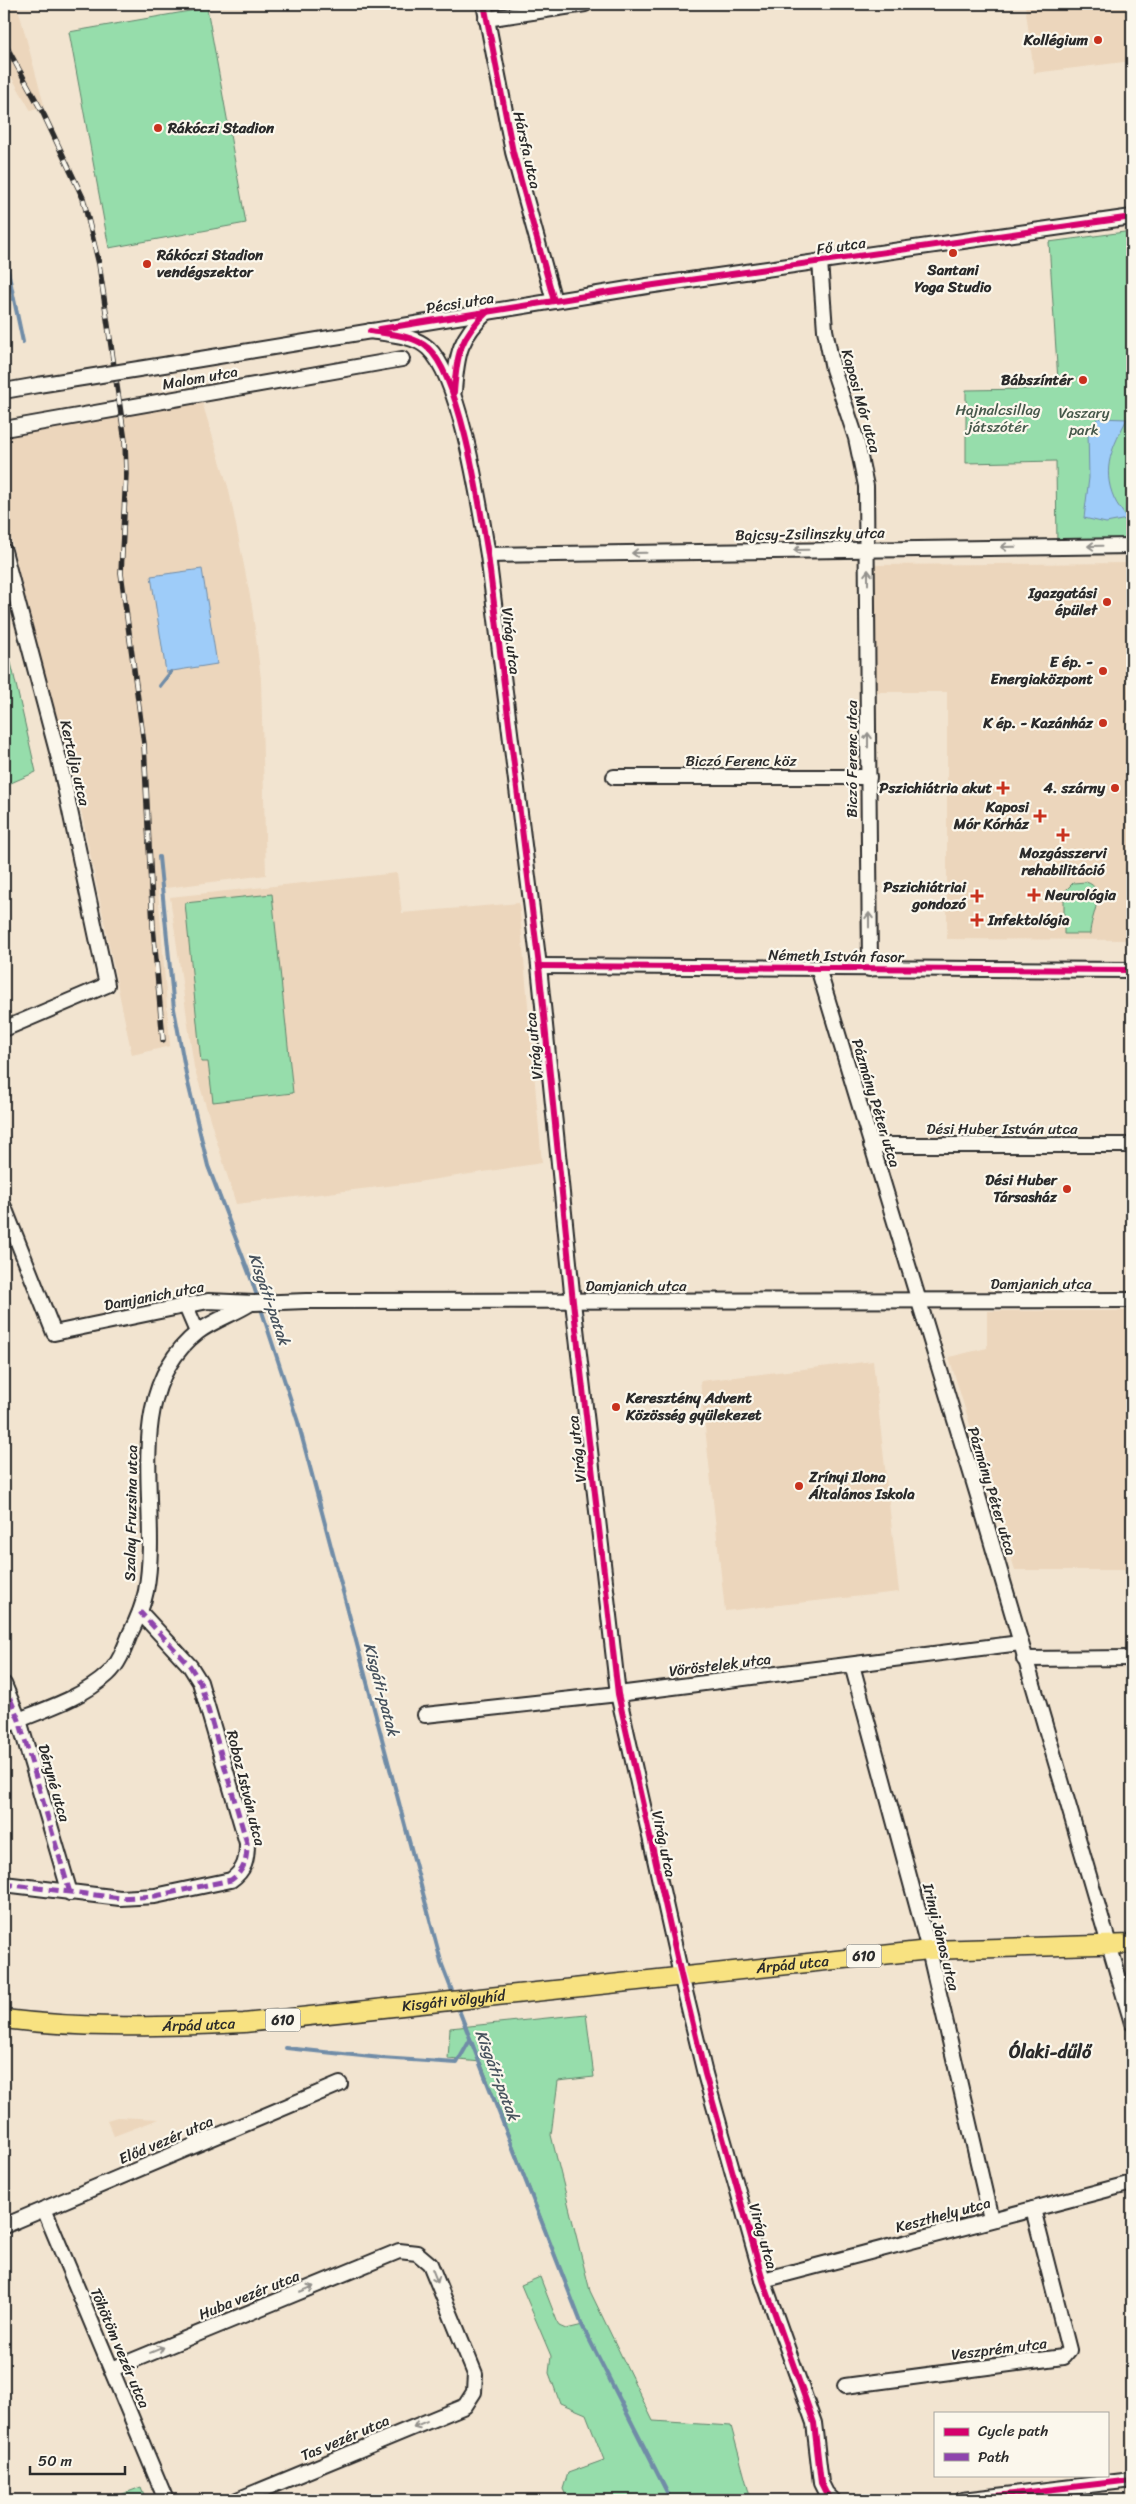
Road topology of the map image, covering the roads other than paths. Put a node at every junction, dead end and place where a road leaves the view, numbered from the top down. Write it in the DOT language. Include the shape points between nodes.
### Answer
graph roads {
  1 [pos="484,4"];
  2 [pos="585,4"];
  3 [pos="570,5"];
  4 [pos="486,19"];
  5 [pos="1132,217"];
  6 [pos="820,261"];
  7 [pos="554,301"];
  8 [pos="488,312"];
  9 [pos="370,331"];
  10 [pos="402,358"];
  11 [pos="4,391"];
  12 [pos="454,392"];
  13 [pos="4,428"];
  14 [pos="1132,546"];
  15 [pos="4,550"];
  16 [pos="868,550"];
  17 [pos="488,555"];
  18 [pos="614,777"];
  19 [pos="869,777"];
  20 [pos="539,966"];
  21 [pos="818,968"];
  22 [pos="870,969"];
  23 [pos="1132,970"];
  24 [pos="4,1029"];
  25 [pos="872,1146"];
  26 [pos="1132,1146"];
  27 [pos="4,1207"];
  28 [pos="919,1300"];
  29 [pos="1132,1300"];
  30 [pos="573,1302"];
  31 [pos="258,1303"];
  32 [pos="184,1304"];
  33 [pos="197,1332"];
  34 [pos="140,1612"];
  35 [pos="1020,1643"];
  36 [pos="1132,1658"];
  37 [pos="1024,1659"];
  38 [pos="852,1665"];
  39 [pos="4,1684"];
  40 [pos="618,1694"];
  41 [pos="425,1715"];
  42 [pos="19,1720"];
  43 [pos="4,1726"];
  44 [pos="4,1884"];
  45 [pos="70,1893"];
  46 [pos="1109,1944"];
  47 [pos="1132,1944"];
  48 [pos="929,1950"];
  49 [pos="680,1975"];
  50 [pos="513,1995"];
  51 [pos="394,2008"];
  52 [pos="4,2019"];
  53 [pos="1132,2023"];
  54 [pos="340,2084"];
  55 [pos="1132,2183"];
  56 [pos="44,2209"];
  57 [pos="1033,2209"];
  58 [pos="991,2219"];
  59 [pos="4,2226"];
  60 [pos="763,2280"];
  61 [pos="112,2369"];
  62 [pos="845,2386"];
  63 [pos="465,2406"];
  64 [pos="1132,2480"];
  65 [pos="166,2500"];
  66 [pos="237,2500"];
  67 [pos="833,2500"];
  68 [pos="962,2500"];
  1 -- 4 [label="street, Hársfa utca"];
  2 -- 3 [label="street"];
  3 -- 4 [label="street"];
  4 -- 7 [label="street, Hársfa utca" via="513,152"];
  5 -- 6 [label="street, Fő utca"];
  6 -- 7 [label="street, Fő utca"];
  6 -- 16 [label="street, Kaposi Mór utca" via="825,330 856,438 866,486"];
  7 -- 8 [label="street, Pécsi utca"];
  8 -- 9 [label="street, Pécsi utca"];
  8 -- 12 [label="street, Virág utca" via="471,327 461,345"];
  9 -- 11 [label="street, Pécsi utca, bridge"];
  9 -- 12 [label="street, Virág utca" via="418,341 429,348"];
  10 -- 13 [label="street, Malom utca"];
  12 -- 17 [label="street, Virág utca"];
  14 -- 16 [label="street, Bajcsy-Zsilinszky utca, one-way"];
  15 -- 24 [label="street, Kertalja utca" via="59,759 106,985"];
  16 -- 17 [label="street, Bajcsy-Zsilinszky utca, one-way"];
  19 -- 16 [label="street, Biczó Ferenc utca, one-way"];
  17 -- 20 [label="street, Virág utca"];
  18 -- 19 [label="street, Biczó Ferenc köz"];
  22 -- 19 [label="street, Biczó Ferenc utca, one-way"];
  20 -- 21 [label="street, Németh István fasor"];
  20 -- 30 [label="street, Virág utca"];
  21 -- 22 [label="street, Németh István fasor"];
  21 -- 25 [label="street, Pázmány Péter utca"];
  22 -- 23 [label="street, Németh István fasor"];
  25 -- 26 [label="street, Dési Huber István utca"];
  25 -- 28 [label="street, Pázmány Péter utca"];
  27 -- 32 [label="street, Damjanich utca" via="54,1333"];
  28 -- 29 [label="street, Damjanich utca"];
  28 -- 30 [label="street, Damjanich utca"];
  28 -- 35 [label="street, Pázmány Péter utca"];
  30 -- 31 [label="street, Damjanich utca"];
  30 -- 40 [label="street, Virág utca"];
  31 -- 32 [label="street, Damjanich utca" via="229,1300"];
  31 -- 33 [label="street, Szalay Fruzsina utca"];
  32 -- 33 [label="street"];
  33 -- 34 [label="street, Szalay Fruzsina utca" via="167,1368 152,1413 148,1568"];
  34 -- 42 [label="street, Szalay Fruzsina utca" via="123,1652 110,1672 85,1692"];
  34 -- 45 [label="street, Roboz István utca" via="190,1666 200,1682 247,1843 247,1860 241,1873 231,1880 154,1896 120,1898"];
  35 -- 37 [label="street, Pázmány Péter utca"];
  35 -- 38 [label="street, Vöröstelek utca"];
  36 -- 37 [label="street"];
  37 -- 46 [label="street, Pázmány Péter utca"];
  38 -- 40 [label="street, Vöröstelek utca"];
  38 -- 48 [label="street, Irinyi János utca"];
  39 -- 42 [label="street, Déryné utca"];
  40 -- 41 [label="street, Vöröstelek utca"];
  40 -- 49 [label="street, Virág utca"];
  42 -- 43 [label="street, Szalay Fruzsina utca"];
  42 -- 45 [label="street, Déryné utca"];
  44 -- 45 [label="street, Roboz István utca"];
  46 -- 47 [label="main road, Árpád utca / 610"];
  46 -- 48 [label="main road, Árpád utca / 610"];
  46 -- 53 [label="street, Pázmány Péter utca"];
  48 -- 49 [label="main road, Árpád utca / 610"];
  48 -- 58 [label="street, Irinyi János utca"];
  49 -- 50 [label="main road, Árpád utca / 610"];
  49 -- 60 [label="street, Virág utca"];
  50 -- 51 [label="main road, Kisgáti völgyhíd / 610"];
  51 -- 52 [label="main road, Árpád utca / 610" via="171,2027 67,2025"];
  54 -- 56 [label="street, Előd vezér utca"];
  55 -- 57 [label="street, Keszthely utca"];
  56 -- 59 [label="street, Előd vezér utca"];
  56 -- 61 [label="street, Töhötöm vezér utca"];
  57 -- 58 [label="street, Keszthely utca"];
  57 -- 62 [label="street, Veszprém utca" via="1069,2350 1063,2357"];
  58 -- 60 [label="street, Keszthely utca"];
  60 -- 67 [label="street, Virág utca" via="814,2423 821,2483"];
  61 -- 63 [label="street, Huba vezér utca, one-way" via="399,2251 417,2253 430,2264 475,2374 474,2392"];
  61 -- 65 [label="street, Töhötöm vezér utca"];
  63 -- 66 [label="street, Tas vezér utca, one-way"];
  64 -- 68 [label="street"];
}
